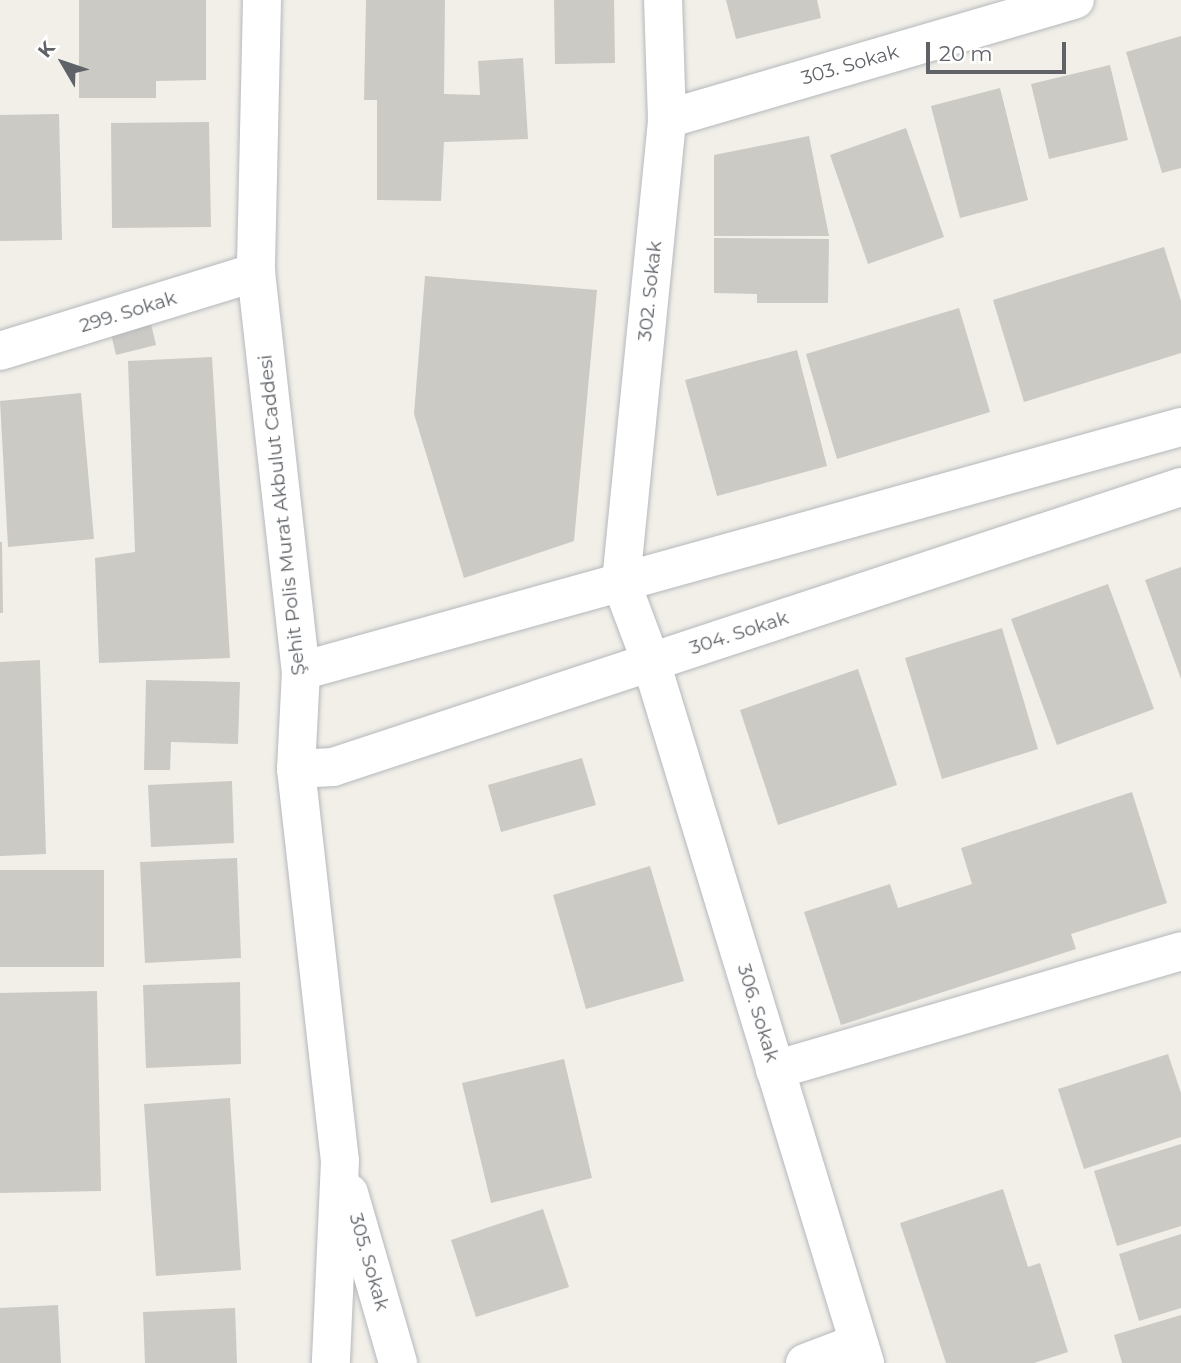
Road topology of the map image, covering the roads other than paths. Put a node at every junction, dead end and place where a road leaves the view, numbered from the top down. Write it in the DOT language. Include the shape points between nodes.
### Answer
graph roads {
  1 [pos="262,0"];
  2 [pos="663,0"];
  3 [pos="1074,0"];
  4 [pos="667,119"];
  5 [pos="256,272"];
  6 [pos="0,351"];
  7 [pos="1181,427"];
  8 [pos="1181,487"];
  9 [pos="621,582"];
  10 [pos="651,662"];
  11 [pos="301,671"];
  12 [pos="296,769"];
  13 [pos="1178,962"];
  14 [pos="775,1070"];
  15 [pos="340,1161"];
  16 [pos="861,1353"];
  17 [pos="331,1363"];
  18 [pos="398,1363"];
  19 [pos="805,1363"];
  1 -- 5 [label="street, Şehit Polis Murat Akbulut Caddesi"];
  2 -- 4 [label="street, 302. Sokak"];
  3 -- 4 [label="street, 303. Sokak"];
  4 -- 9 [label="street, 302. Sokak"];
  5 -- 6 [label="street, 299. Sokak"];
  5 -- 11 [label="street, Şehit Polis Murat Akbulut Caddesi"];
  7 -- 9 [label="street"];
  8 -- 10 [label="street, 304. Sokak"];
  9 -- 10 [label="street, 306. Sokak"];
  9 -- 11 [label="street"];
  10 -- 12 [label="street, 304. Sokak" via="333,767"];
  10 -- 14 [label="street, 306. Sokak"];
  11 -- 12 [label="street, Şehit Polis Murat Akbulut Caddesi"];
  12 -- 15 [label="street, Şehit Polis Murat Akbulut Caddesi"];
  13 -- 14 [label="street"];
  14 -- 16 [label="street, 306. Sokak"];
  15 -- 17 [label="street, Şehit Polis Murat Akbulut Caddesi"];
  15 -- 18 [label="street, 305. Sokak"];
  16 -- 19 [label="street"];
}
